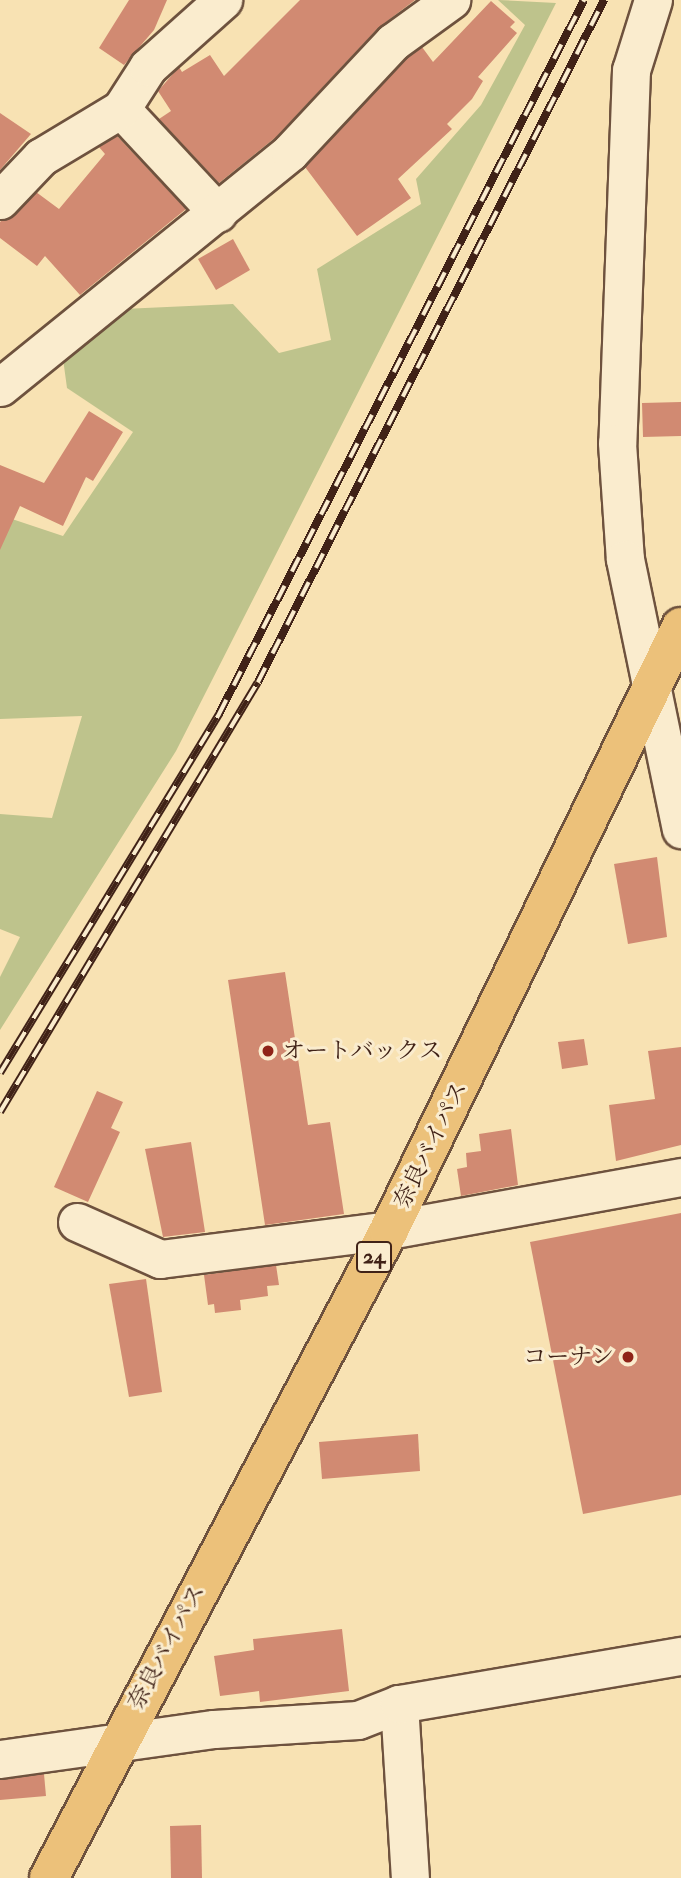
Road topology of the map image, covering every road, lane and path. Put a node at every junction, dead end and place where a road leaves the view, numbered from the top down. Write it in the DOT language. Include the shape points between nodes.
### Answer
graph roads {
  1 [pos="223,0"];
  2 [pos="452,0"];
  3 [pos="653,0"];
  4 [pos="121,109"];
  5 [pos="0,200"];
  6 [pos="218,213"];
  7 [pos="7,365"];
  8 [pos="681,627"];
  9 [pos="651,697"];
  10 [pos="681,829"];
  11 [pos="681,1177"];
  12 [pos="77,1222"];
  13 [pos="389,1230"];
  14 [pos="681,1656"];
  15 [pos="399,1704"];
  16 [pos="116,1744"];
  17 [pos="0,1759"];
  18 [pos="49,1878"];
  19 [pos="410,1878"];
  1 -- 4 [label="street" via="148,67"];
  2 -- 6 [label="street" via="393,42 290,152"];
  3 -- 9 [label="street" via="631,70 617,443 625,559"];
  4 -- 5 [label="street" via="41,157"];
  4 -- 6 [label="street"];
  6 -- 7 [label="street"];
  8 -- 9 [label="highway, 奈良バイパス / 24"];
  9 -- 10 [label="street"];
  9 -- 13 [label="highway, 奈良バイパス / 24"];
  11 -- 13 [label="street"];
  12 -- 13 [label="street" via="160,1259"];
  13 -- 16 [label="highway, 奈良バイパス / 24"];
  14 -- 15 [label="street"];
  15 -- 16 [label="street" via="358,1720"];
  15 -- 19 [label="street"];
  16 -- 17 [label="street"];
  16 -- 18 [label="highway, 奈良バイパス / 24"];
}
